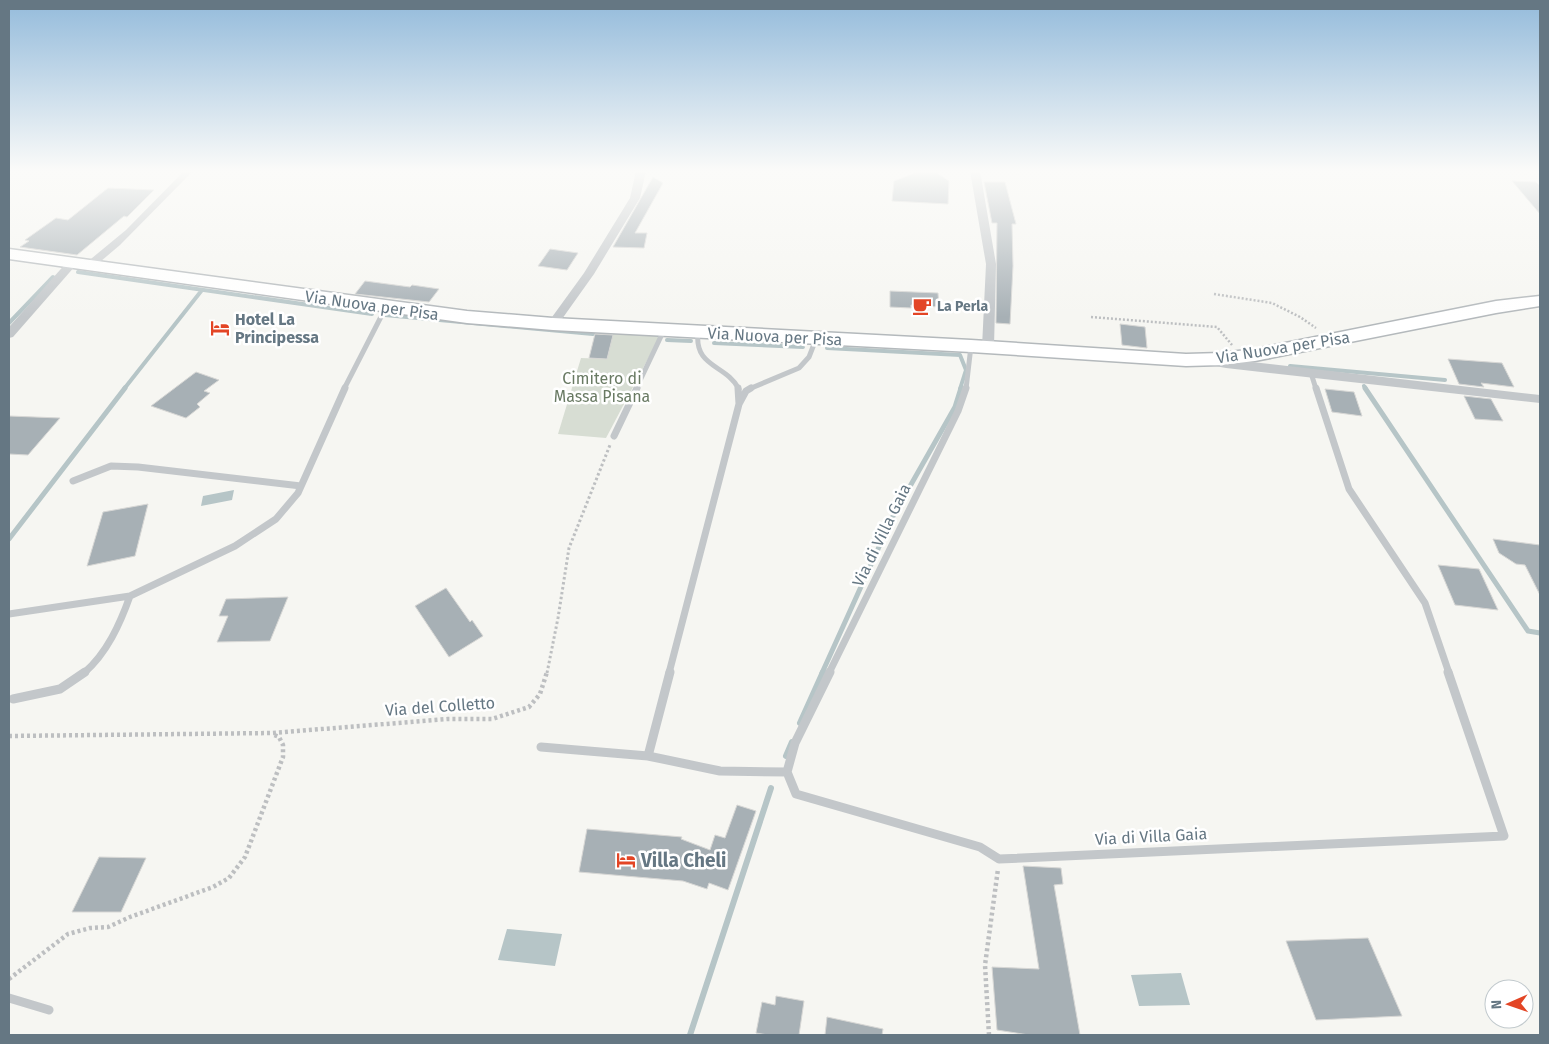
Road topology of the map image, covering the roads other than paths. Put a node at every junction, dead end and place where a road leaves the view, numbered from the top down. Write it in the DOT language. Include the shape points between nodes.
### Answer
graph roads {
  1 [pos="142,220"];
  2 [pos="622,220"];
  3 [pos="983,220"];
  4 [pos="9,254"];
  5 [pos="81,264"];
  6 [pos="1540,301"];
  7 [pos="386,307"];
  8 [pos="553,324"];
  9 [pos="664,330"];
  10 [pos="698,332"];
  11 [pos="9,334"];
  12 [pos="816,339"];
  13 [pos="979,347"];
  14 [pos="1204,360"];
  15 [pos="1311,373"];
  16 [pos="1540,399"];
  17 [pos="739,404"];
  18 [pos="614,436"];
  19 [pos="73,481"];
  20 [pos="301,486"];
  21 [pos="130,596"];
  22 [pos="9,614"];
  23 [pos="13,699"];
  24 [pos="541,747"];
  25 [pos="648,756"];
  26 [pos="787,772"];
  27 [pos="9,998"];
  28 [pos="49,1010"];
  1 -- 5 [label="street"];
  2 -- 8 [label="street"];
  3 -- 13 [label="street" via="991,264"];
  4 -- 5 [label="main road, Via Nuova per Pisa"];
  5 -- 7 [label="main road, Via Nuova per Pisa"];
  5 -- 11 [label="street"];
  6 -- 14 [label="main road, Via Nuova per Pisa" via="1242,357"];
  7 -- 8 [label="main road, Via Nuova per Pisa"];
  7 -- 20 [label="lane" via="343,391"];
  8 -- 9 [label="main road, Via Nuova per Pisa"];
  9 -- 10 [label="main road, Via Nuova per Pisa"];
  9 -- 18 [label="lane"];
  10 -- 12 [label="main road, Via Nuova per Pisa"];
  10 -- 17 [label="lane" via="697,344 701,354 737,385"];
  12 -- 13 [label="main road, Via Nuova per Pisa"];
  12 -- 17 [label="lane" via="809,358 798,368 755,385 746,391"];
  13 -- 14 [label="main road, Via Nuova per Pisa"];
  13 -- 26 [label="lane, Via di Villa Gaia" via="958,411 795,743"];
  14 -- 15 [label="street"];
  15 -- 16 [label="street"];
  15 -- 26 [label="lane, Via di Villa Gaia" via="1349,489 1425,603 1504,836 999,859 980,848 796,794"];
  17 -- 25 [label="lane"];
  19 -- 20 [label="lane" via="111,466"];
  20 -- 21 [label="lane" via="276,519 236,546"];
  21 -- 22 [label="lane"];
  21 -- 23 [label="lane" via="112,636 84,672 66,686"];
  24 -- 25 [label="lane"];
  25 -- 26 [label="lane" via="720,771"];
  27 -- 28 [label="lane"];
}
